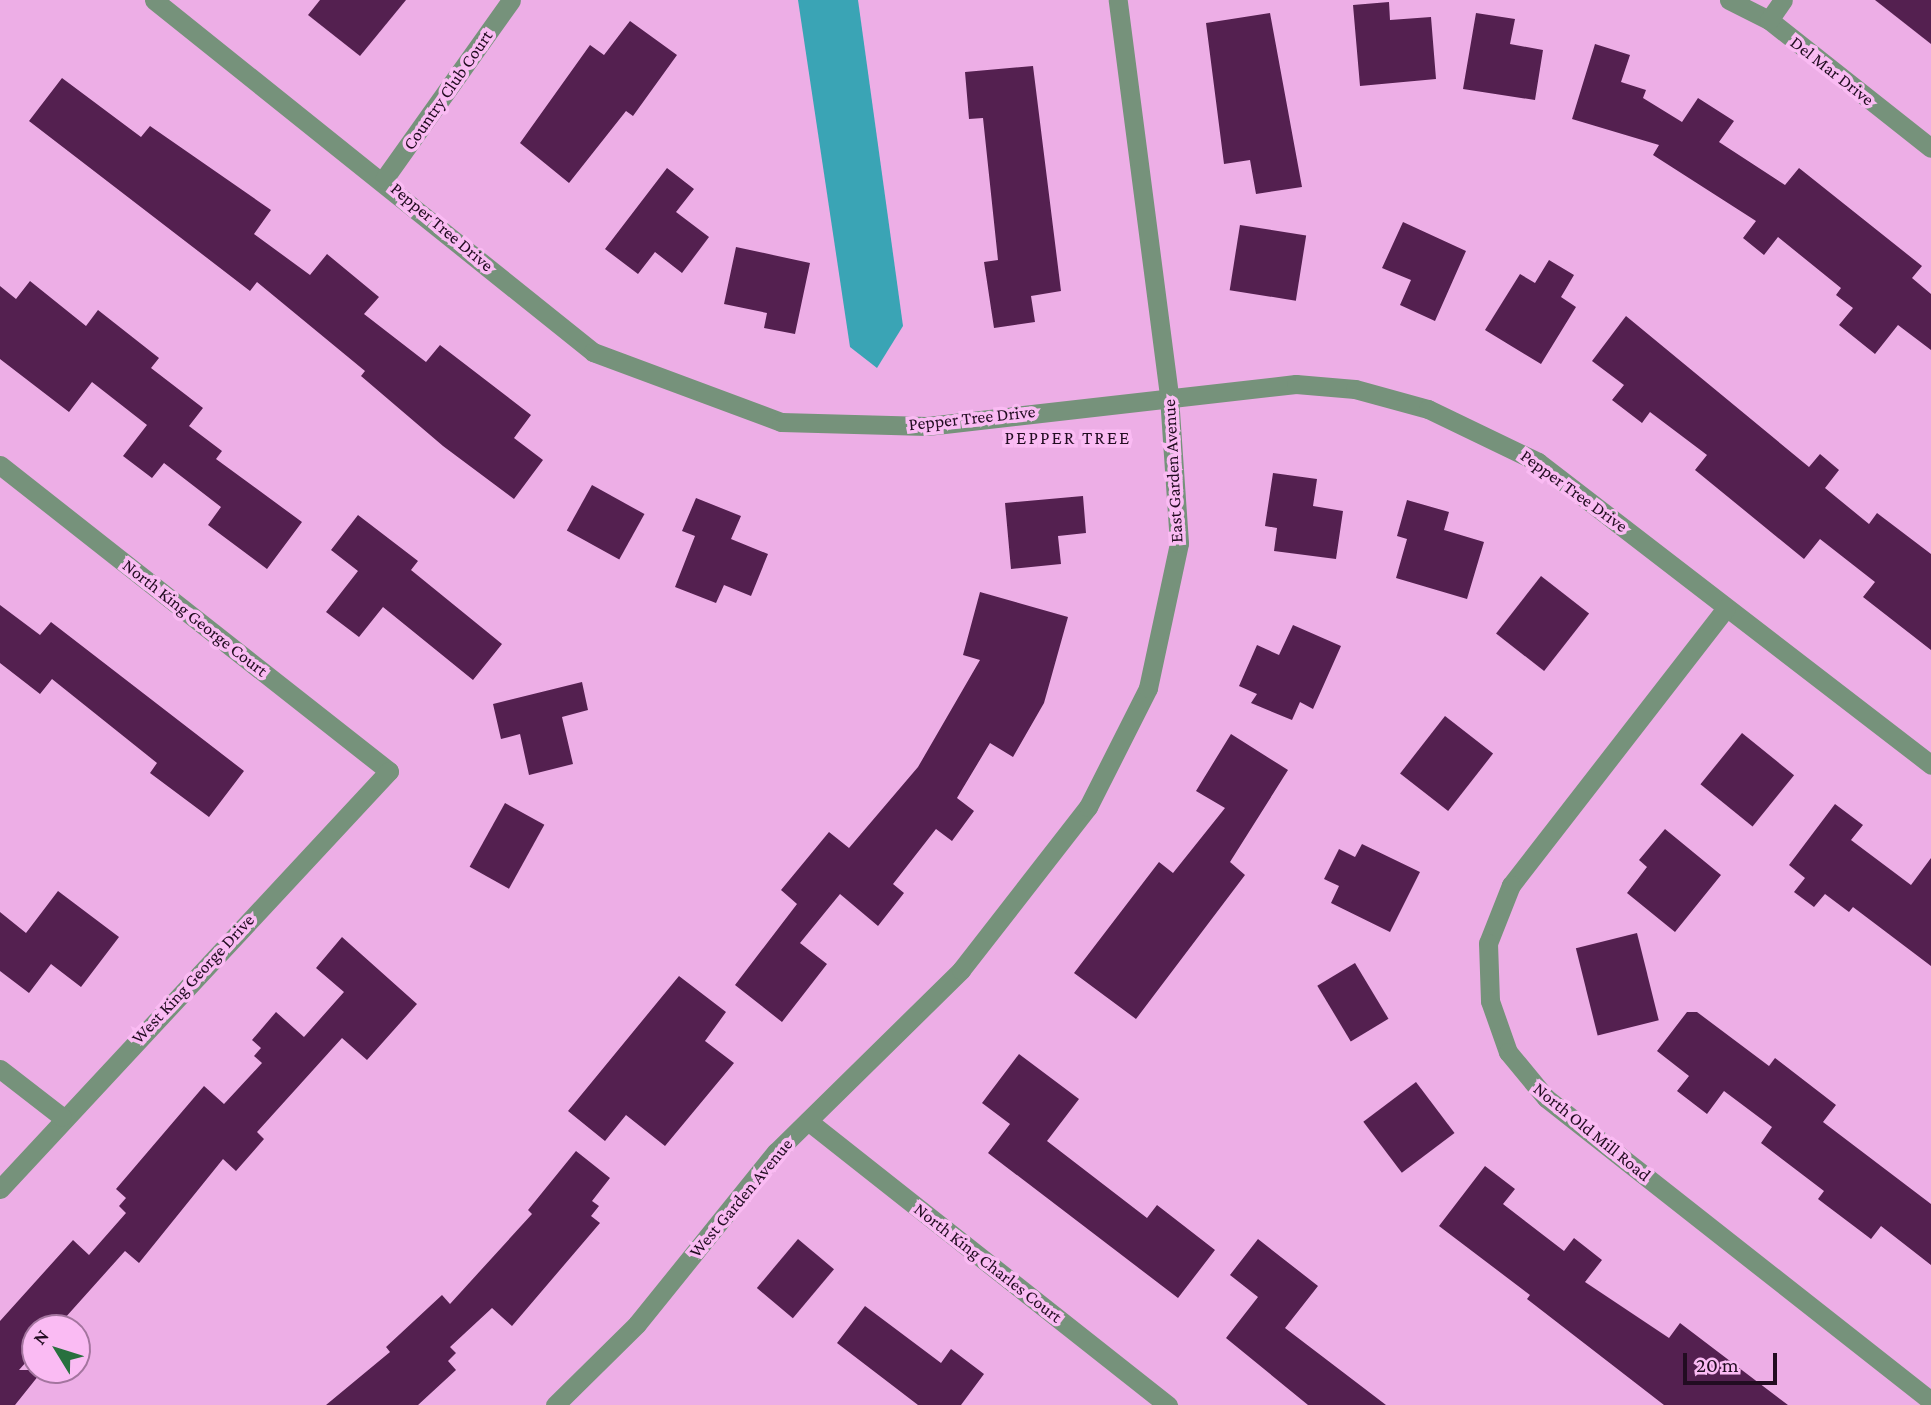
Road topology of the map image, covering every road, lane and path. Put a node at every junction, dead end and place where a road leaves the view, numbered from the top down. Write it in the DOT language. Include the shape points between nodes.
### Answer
graph roads {
  1 [pos="154,0"];
  2 [pos="511,0"];
  3 [pos="1118,0"];
  4 [pos="1729,0"];
  5 [pos="1783,0"];
  6 [pos="1769,20"];
  7 [pos="1931,148"];
  8 [pos="384,179"];
  9 [pos="1168,395"];
  10 [pos="0,465"];
  11 [pos="1726,608"];
  12 [pos="1931,765"];
  13 [pos="389,771"];
  14 [pos="989,936"];
  15 [pos="0,1069"];
  16 [pos="62,1118"];
  17 [pos="808,1121"];
  18 [pos="0,1189"];
  19 [pos="1931,1401"];
  20 [pos="555,1405"];
  21 [pos="1168,1405"];
  1 -- 8 [label="street, Pepper Tree Drive"];
  2 -- 8 [label="street, Country Club Court"];
  3 -- 9 [label="street, East Garden Avenue"];
  4 -- 6 [label="street, Del Mar Drive"];
  5 -- 6 [label="street"];
  6 -- 7 [label="street, Del Mar Drive"];
  8 -- 9 [label="street, Pepper Tree Drive" via="593,352 780,422 928,426"];
  9 -- 11 [label="street, Pepper Tree Drive" via="1296,384 1355,389 1467,423 1538,462"];
  9 -- 14 [label="street, East Garden Avenue" via="1179,543 1148,688 1088,807"];
  10 -- 13 [label="street, North King George Court"];
  11 -- 12 [label="street, Pepper Tree Drive"];
  11 -- 19 [label="street, North Old Mill Road" via="1511,885 1488,943 1490,1001 1508,1052 1546,1098"];
  13 -- 16 [label="street, West King George Drive"];
  14 -- 17 [label="street, West Garden Avenue"];
  15 -- 16 [label="street"];
  16 -- 18 [label="street, West King George Drive"];
  17 -- 20 [label="street, West Garden Avenue" via="637,1324"];
  17 -- 21 [label="street, North King Charles Court"];
}
